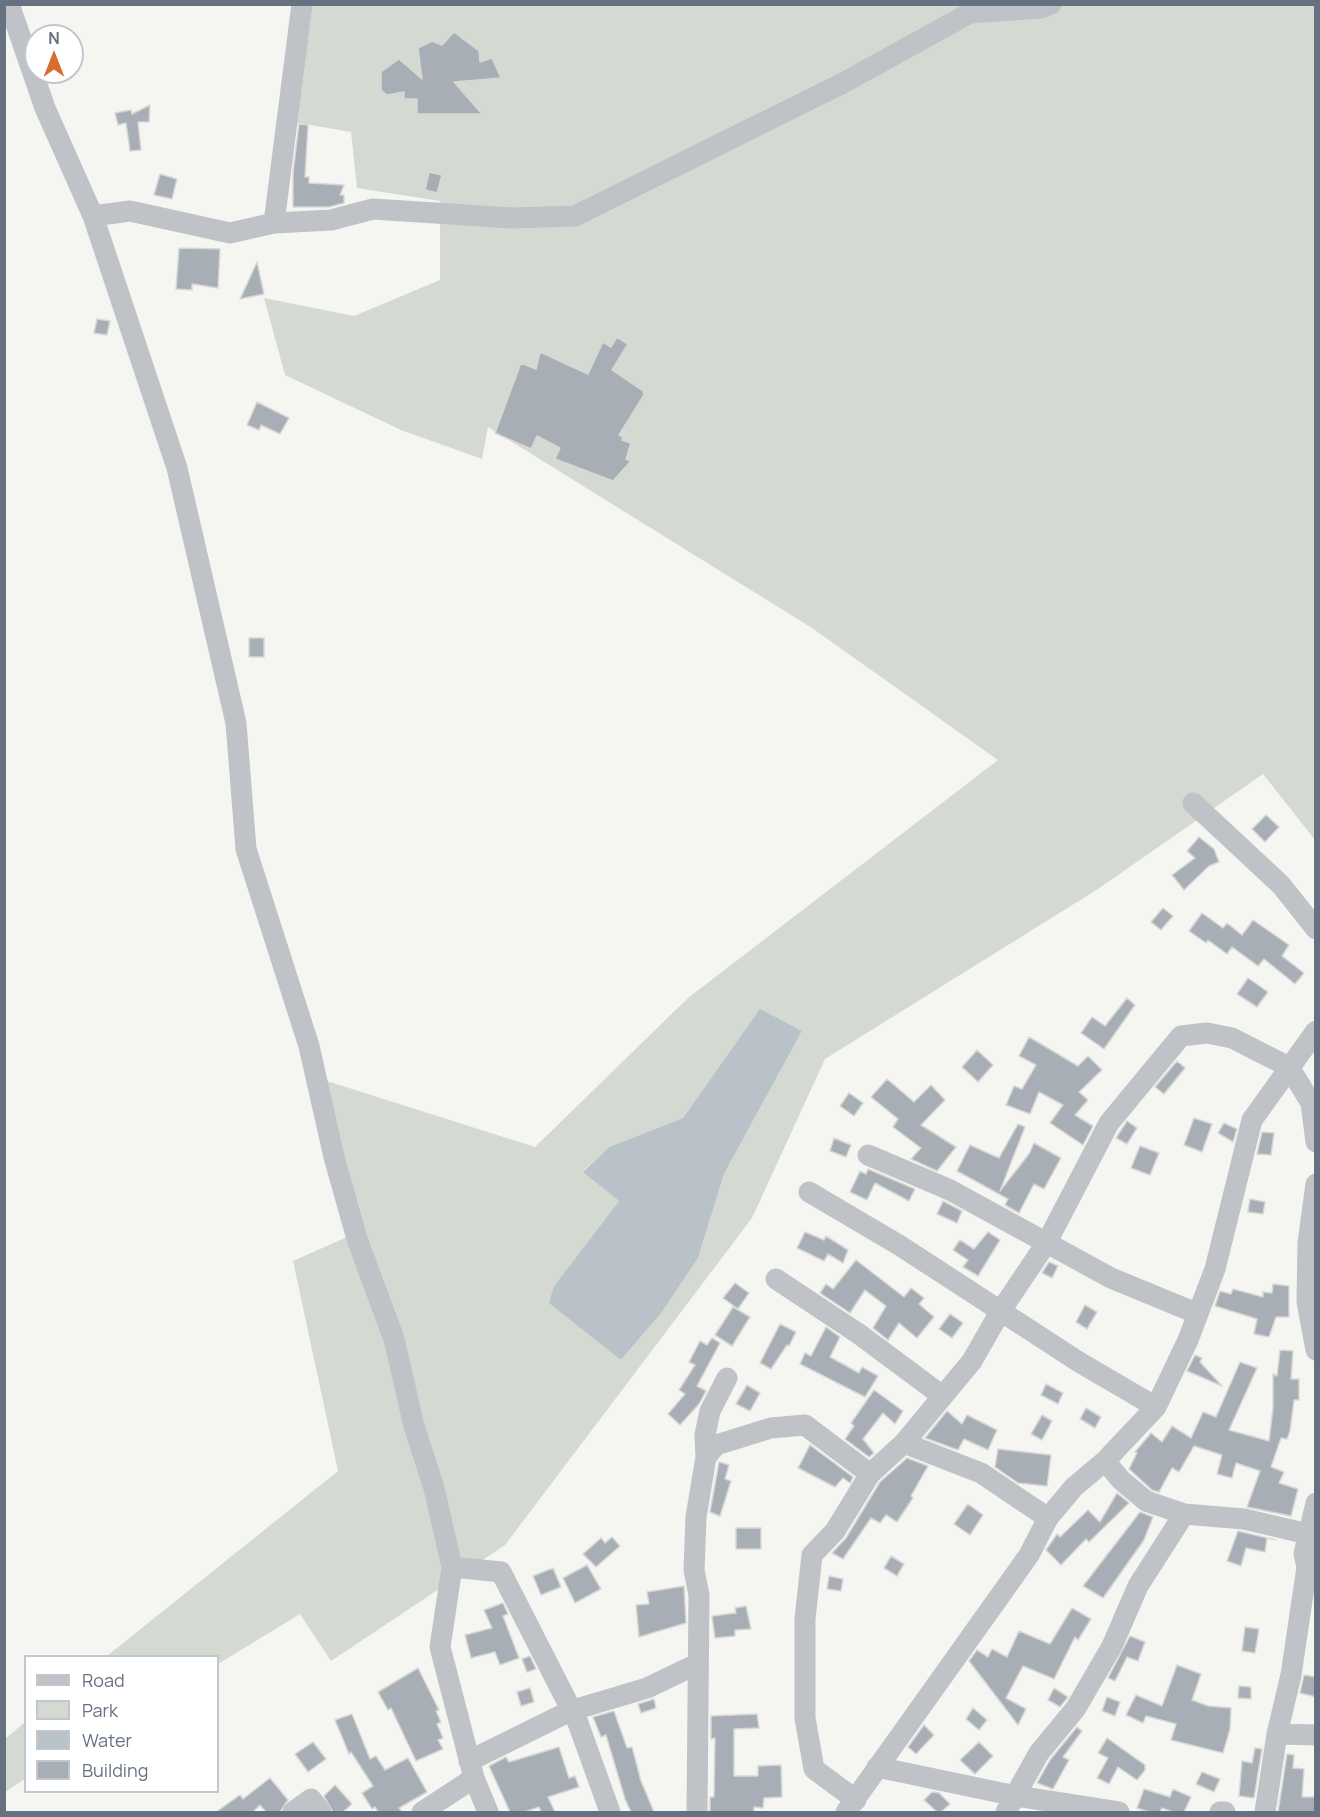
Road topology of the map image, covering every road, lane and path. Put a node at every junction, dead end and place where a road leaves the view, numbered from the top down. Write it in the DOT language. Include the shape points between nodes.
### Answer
graph roads {
  1 [pos="9,4"];
  2 [pos="302,4"];
  3 [pos="1051,4"];
  4 [pos="93,216"];
  5 [pos="274,223"];
  6 [pos="1192,803"];
  7 [pos="1316,929"];
  8 [pos="1316,1031"];
  9 [pos="1289,1067"];
  10 [pos="1316,1142"];
  11 [pos="868,1155"];
  12 [pos="1316,1184"];
  13 [pos="809,1191"];
  14 [pos="1047,1242"];
  15 [pos="776,1279"];
  16 [pos="1000,1312"];
  17 [pos="1196,1313"];
  18 [pos="1316,1350"];
  19 [pos="727,1378"];
  20 [pos="941,1395"];
  21 [pos="1156,1407"];
  22 [pos="904,1443"];
  23 [pos="706,1457"];
  24 [pos="1105,1461"];
  25 [pos="870,1474"];
  26 [pos="1316,1503"];
  27 [pos="1184,1514"];
  28 [pos="1048,1518"];
  29 [pos="1308,1534"];
  30 [pos="452,1567"];
  31 [pos="1311,1568"];
  32 [pos="697,1664"];
  33 [pos="570,1711"];
  34 [pos="1277,1734"];
  35 [pos="1316,1736"];
  36 [pos="877,1767"];
  37 [pos="472,1770"];
  38 [pos="1011,1804"];
  39 [pos="851,1806"];
  40 [pos="293,1812"];
  41 [pos="321,1812"];
  42 [pos="422,1812"];
  43 [pos="488,1812"];
  44 [pos="610,1812"];
  45 [pos="697,1812"];
  46 [pos="1119,1812"];
  47 [pos="1220,1812"];
  48 [pos="1225,1812"];
  49 [pos="1265,1812"];
  1 -- 4 [label="street" via="45,108"];
  2 -- 5 [label="street"];
  3 -- 5 [label="street" via="970,13 843,83 575,216 512,218 373,209 331,220"];
  4 -- 5 [label="street" via="130,211 230,233"];
  4 -- 30 [label="street" via="177,468 236,723 246,849 309,1046 357,1239 394,1339 414,1426 435,1488"];
  6 -- 7 [label="street" via="1281,885"];
  8 -- 9 [label="street"];
  9 -- 10 [label="street" via="1311,1103"];
  9 -- 14 [label="street" via="1232,1038 1207,1033 1181,1036 1109,1123"];
  9 -- 17 [label="street" via="1252,1120 1215,1269"];
  11 -- 14 [label="street" via="950,1190"];
  12 -- 18 [label="street" via="1308,1243 1307,1302"];
  13 -- 16 [label="street"];
  14 -- 16 [label="street"];
  14 -- 17 [label="street" via="1112,1278"];
  15 -- 20 [label="street"];
  16 -- 20 [label="street" via="972,1361"];
  16 -- 21 [label="street"];
  17 -- 21 [label="street" via="1188,1340"];
  19 -- 23 [label="street" via="710,1411"];
  20 -- 22 [label="street"];
  21 -- 24 [label="street"];
  22 -- 25 [label="street"];
  22 -- 28 [label="street" via="981,1473"];
  23 -- 25 [label="street" via="716,1445 771,1428 805,1425"];
  23 -- 32 [label="street" via="696,1517"];
  24 -- 27 [label="street" via="1146,1501"];
  24 -- 28 [label="street" via="1074,1487"];
  25 -- 39 [label="street" via="835,1531 812,1556 805,1619 805,1718 814,1769"];
  26 -- 29 [label="street"];
  27 -- 29 [label="street" via="1244,1520"];
  27 -- 38 [label="street" via="1138,1586 1112,1646 1076,1708 1039,1753"];
  28 -- 36 [label="street" via="1029,1556"];
  29 -- 31 [label="street" via="1304,1554"];
  30 -- 33 [label="street" via="501,1572"];
  30 -- 37 [label="street" via="440,1647"];
  31 -- 34 [label="street"];
  32 -- 33 [label="street" via="646,1688"];
  32 -- 45 [label="street"];
  33 -- 37 [label="street"];
  33 -- 44 [label="street" via="578,1723"];
  34 -- 35 [label="street"];
  34 -- 49 [label="street"];
  36 -- 38 [label="street"];
  36 -- 39 [label="street"];
  37 -- 42 [label="street"];
  37 -- 43 [label="street"];
  38 -- 46 [label="street"];
  40 -- 41 [label="street" via="311,1799"];
  47 -- 48 [label="street"];
}
